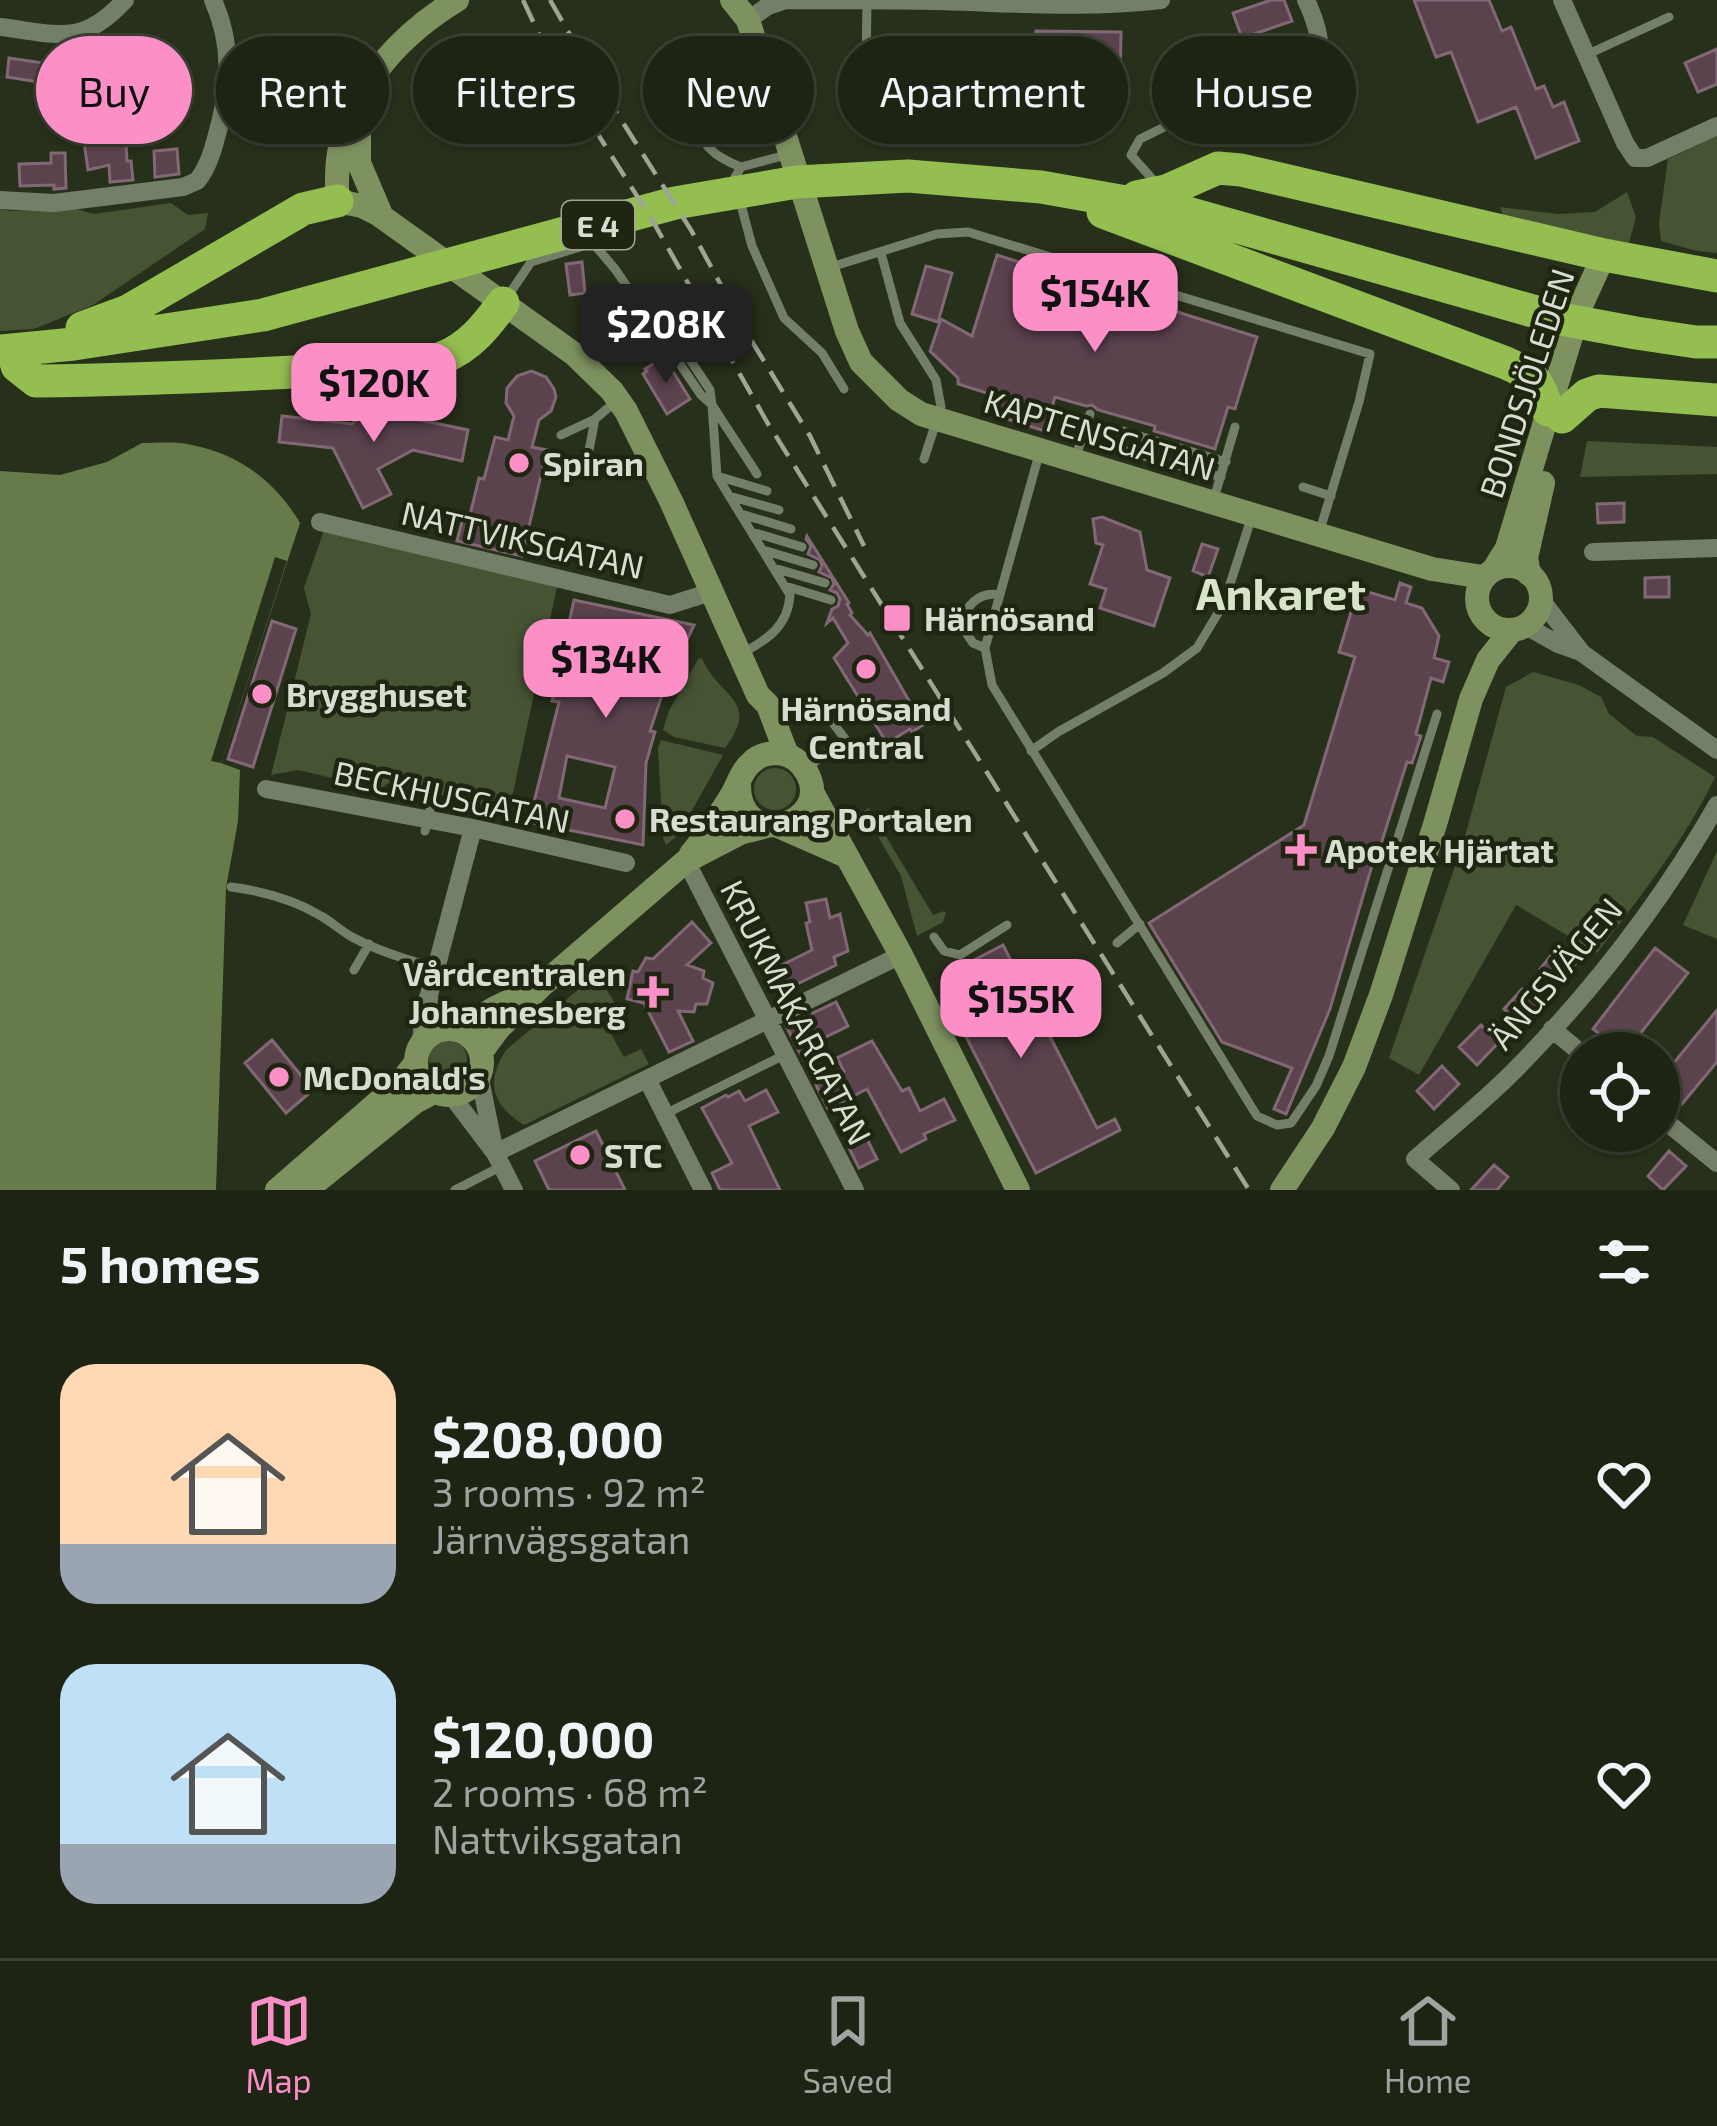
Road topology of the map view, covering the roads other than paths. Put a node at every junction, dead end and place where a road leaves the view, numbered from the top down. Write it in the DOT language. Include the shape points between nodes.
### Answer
graph roads {
  1 [pos="125,0"];
  2 [pos="213,0"];
  3 [pos="457,0"];
  4 [pos="935,0"];
  5 [pos="1161,0"];
  6 [pos="1306,0"];
  7 [pos="1562,0"];
  8 [pos="867,1"];
  9 [pos="740,10"];
  10 [pos="1669,17"];
  11 [pos="0,27"];
  12 [pos="866,36"];
  13 [pos="1318,36"];
  14 [pos="1586,56"];
  15 [pos="389,57"];
  16 [pos="1717,126"];
  17 [pos="1152,134"];
  18 [pos="341,144"];
  19 [pos="359,144"];
  20 [pos="705,144"];
  21 [pos="791,153"];
  22 [pos="741,166"];
  23 [pos="1041,187"];
  24 [pos="1166,191"];
  25 [pos="0,200"];
  26 [pos="1117,200"];
  27 [pos="337,201"];
  28 [pos="382,217"];
  29 [pos="905,228"];
  30 [pos="911,243"];
  31 [pos="881,254"];
  32 [pos="1604,255"];
  33 [pos="827,268"];
  34 [pos="1717,276"];
  35 [pos="1179,278"];
  36 [pos="630,294"];
  37 [pos="1173,294"];
  38 [pos="503,304"];
  39 [pos="1717,342"];
  40 [pos="13,358"];
  41 [pos="585,364"];
  42 [pos="844,389"];
  43 [pos="619,400"];
  44 [pos="1717,400"];
  45 [pos="712,404"];
  46 [pos="1555,413"];
  47 [pos="1090,414"];
  48 [pos="595,419"];
  49 [pos="937,420"];
  50 [pos="1235,427"];
  51 [pos="561,435"];
  52 [pos="1040,451"];
  53 [pos="924,459"];
  54 [pos="1074,461"];
  55 [pos="1226,462"];
  56 [pos="584,472"];
  57 [pos="757,474"];
  58 [pos="717,476"];
  59 [pos="1303,488"];
  60 [pos="1217,490"];
  61 [pos="766,491"];
  62 [pos="729,496"];
  63 [pos="1331,496"];
  64 [pos="779,511"];
  65 [pos="741,514"];
  66 [pos="1252,514"];
  67 [pos="320,522"];
  68 [pos="791,529"];
  69 [pos="752,532"];
  70 [pos="1318,535"];
  71 [pos="802,547"];
  72 [pos="1717,548"];
  73 [pos="763,550"];
  74 [pos="1593,552"];
  75 [pos="813,565"];
  76 [pos="774,568"];
  77 [pos="1432,569"];
  78 [pos="1488,573"];
  79 [pos="1529,574"];
  80 [pos="825,583"];
  81 [pos="785,586"];
  82 [pos="712,592"];
  83 [pos="1000,595"];
  84 [pos="832,600"];
  85 [pos="1542,602"];
  86 [pos="1482,616"];
  87 [pos="1519,628"];
  88 [pos="985,649"];
  89 [pos="1582,653"];
  90 [pos="740,655"];
  91 [pos="758,695"];
  92 [pos="1471,698"];
  93 [pos="1437,714"];
  94 [pos="833,724"];
  95 [pos="1717,750"];
  96 [pos="1031,751"];
  97 [pos="758,758"];
  98 [pos="801,772"];
  99 [pos="739,782"];
  100 [pos="266,789"];
  101 [pos="1717,805"];
  102 [pos="773,826"];
  103 [pos="473,828"];
  104 [pos="844,855"];
  105 [pos="686,861"];
  106 [pos="626,863"];
  107 [pos="230,886"];
  108 [pos="1140,923"];
  109 [pos="1007,925"];
  110 [pos="934,938"];
  111 [pos="369,944"];
  112 [pos="1117,944"];
  113 [pos="901,955"];
  114 [pos="436,968"];
  115 [pos="354,970"];
  116 [pos="480,979"];
  117 [pos="541,986"];
  118 [pos="428,998"];
  119 [pos="768,1022"];
  120 [pos="454,1029"];
  121 [pos="1552,1029"];
  122 [pos="1560,1036"];
  123 [pos="418,1053"];
  124 [pos="785,1054"];
  125 [pos="480,1063"];
  126 [pos="647,1079"];
  127 [pos="442,1093"];
  128 [pos="665,1114"];
  129 [pos="1680,1133"];
  130 [pos="499,1160"];
  131 [pos="1717,1163"];
  132 [pos="277,1190"];
  133 [pos="306,1190"];
  134 [pos="455,1190"];
  135 [pos="514,1190"];
  136 [pos="703,1190"];
  137 [pos="855,1190"];
  138 [pos="1018,1190"];
  139 [pos="1282,1190"];
  140 [pos="1451,1190"];
  1 -- 11 [label="street" via="80,33"];
  2 -- 25 [label="street" via="229,77 197,182 53,203"];
  3 -- 15 [label="main road"];
  4 -- 5 [label="street"];
  4 -- 8 [label="street"];
  6 -- 13 [label="street"];
  7 -- 14 [label="street"];
  8 -- 9 [label="street" via="786,0"];
  8 -- 12 [label="lane"];
  9 -- 21 [label="main road, KAPTENSGATAN"];
  10 -- 14 [label="lane"];
  14 -- 16 [label="street" via="1632,155 1647,158"];
  17 -- 24 [label="lane" via="1131,155"];
  18 -- 27 [label="main road"];
  19 -- 28 [label="main road"];
  20 -- 22 [label="lane"];
  21 -- 22 [label="lane"];
  21 -- 33 [label="main road, KAPTENSGATAN"];
  22 -- 42 [label="lane" via="734,179 752,246 784,318 822,353"];
  23 -- 26 [label="highway, E 4"];
  23 -- 40 [label="highway, E 4" via="908,176 796,182 675,203 263,315"];
  23 -- 46 [label="highway, E 4" via="1506,363 1537,381"];
  24 -- 26 [label="highway, E 4"];
  24 -- 32 [label="highway, E 4" via="1218,168 1241,170"];
  26 -- 39 [label="highway, E 4" via="1537,313"];
  27 -- 28 [label="main road"];
  27 -- 40 [label="highway" via="303,209 128,311"];
  28 -- 38 [label="main road"];
  29 -- 30 [label="lane"];
  30 -- 31 [label="lane"];
  30 -- 37 [label="lane" via="968,232"];
  31 -- 33 [label="lane"];
  31 -- 49 [label="lane" via="900,323 936,380"];
  32 -- 34 [label="highway, E 4"];
  32 -- 46 [label="main road, BONDSJÖLEDEN" via="1580,310"];
  33 -- 49 [label="main road, KAPTENSGATAN" via="861,362 899,400"];
  35 -- 37 [label="lane"];
  36 -- 38 [label="lane" via="593,243 531,262"];
  36 -- 41 [label="lane"];
  36 -- 45 [label="lane"];
  37 -- 63 [label="lane" via="1370,354"];
  38 -- 40 [label="highway" via="471,342 426,364 36,381"];
  38 -- 41 [label="main road"];
  41 -- 43 [label="main road"];
  43 -- 48 [label="lane"];
  43 -- 82 [label="main road"];
  44 -- 46 [label="highway" via="1599,392"];
  45 -- 57 [label="lane"];
  45 -- 58 [label="lane"];
  46 -- 78 [label="main road, BONDSJÖLEDEN" via="1507,548"];
  46 -- 79 [label="main road, BONDSJÖLEDEN"];
  47 -- 54 [label="lane"];
  48 -- 51 [label="lane"];
  48 -- 56 [label="lane"];
  49 -- 52 [label="main road, KAPTENSGATAN"];
  49 -- 53 [label="lane"];
  50 -- 55 [label="lane"];
  52 -- 54 [label="main road, KAPTENSGATAN"];
  52 -- 83 [label="lane"];
  54 -- 60 [label="main road, KAPTENSGATAN"];
  55 -- 60 [label="lane"];
  55 -- 60 [label="lane" via="1123,431 1110,440"];
  58 -- 61 [label="lane"];
  58 -- 62 [label="lane"];
  59 -- 63 [label="lane"];
  60 -- 66 [label="main road, KAPTENSGATAN"];
  62 -- 64 [label="lane"];
  62 -- 65 [label="lane"];
  63 -- 70 [label="lane"];
  65 -- 68 [label="lane"];
  65 -- 69 [label="lane"];
  66 -- 70 [label="main road, KAPTENSGATAN"];
  66 -- 96 [label="lane" via="1224,603 1197,648"];
  67 -- 82 [label="street, NATTVIKSGATAN" via="670,605"];
  69 -- 71 [label="lane"];
  69 -- 73 [label="lane"];
  70 -- 77 [label="main road, KAPTENSGATAN"];
  72 -- 74 [label="street"];
  73 -- 75 [label="lane"];
  73 -- 76 [label="lane"];
  76 -- 80 [label="lane"];
  76 -- 81 [label="lane"];
  77 -- 78 [label="main road, KAPTENSGATAN"];
  77 -- 86 [label="main road, KAPTENSGATAN"];
  78 -- 79 [label="main road" via="1510,566"];
  78 -- 86 [label="main road" via="1476,595"];
  79 -- 85 [label="main road"];
  81 -- 84 [label="lane"];
  81 -- 90 [label="lane" via="784,621"];
  82 -- 90 [label="main road"];
  83 -- 88 [label="lane"];
  83 -- 88 [label="lane" via="980,595 962,616 960,624"];
  85 -- 87 [label="main road"];
  85 -- 89 [label="street"];
  86 -- 87 [label="main road" via="1496,627"];
  86 -- 92 [label="main road"];
  87 -- 89 [label="street"];
  87 -- 92 [label="main road" via="1488,660"];
  88 -- 96 [label="lane" via="992,685"];
  89 -- 95 [label="street"];
  90 -- 91 [label="main road"];
  91 -- 97 [label="main road"];
  91 -- 98 [label="main road"];
  92 -- 139 [label="main road" via="1371,1025 1337,1102"];
  93 -- 108 [label="lane" via="1329,1055 1291,1123 1257,1116"];
  94 -- 98 [label="lane" via="845,739"];
  96 -- 108 [label="lane"];
  97 -- 98 [label="main road" via="776,753"];
  97 -- 99 [label="main road"];
  98 -- 102 [label="main road" via="805,812"];
  98 -- 104 [label="main road"];
  99 -- 102 [label="main road" via="742,805"];
  99 -- 105 [label="main road"];
  100 -- 103 [label="street, BECKHUSGATAN"];
  101 -- 121 [label="street, ÄNGSVÄGEN" via="1656,899"];
  102 -- 104 [label="main road"];
  102 -- 105 [label="main road"];
  103 -- 106 [label="street, BECKHUSGATAN"];
  103 -- 114 [label="street"];
  104 -- 113 [label="main road"];
  105 -- 117 [label="main road"];
  105 -- 119 [label="street, KRUKMAKARGATAN"];
  107 -- 111 [label="lane" via="319,914"];
  108 -- 112 [label="lane"];
  109 -- 110 [label="lane" via="960,955"];
  111 -- 114 [label="lane"];
  111 -- 115 [label="lane"];
  113 -- 119 [label="street"];
  113 -- 138 [label="main road"];
  114 -- 116 [label="lane"];
  114 -- 118 [label="street"];
  117 -- 120 [label="main road"];
  117 -- 125 [label="main road" via="498,1029"];
  118 -- 120 [label="street"];
  118 -- 123 [label="street"];
  119 -- 124 [label="street, KRUKMAKARGATAN"];
  119 -- 126 [label="street"];
  120 -- 123 [label="main road" via="438,1030"];
  120 -- 125 [label="main road" via="476,1042"];
  121 -- 122 [label="street"];
  121 -- 140 [label="street, ÄNGSVÄGEN" via="1415,1159"];
  123 -- 127 [label="main road" via="424,1085"];
  123 -- 132 [label="main road" via="399,1084"];
  124 -- 128 [label="lane"];
  124 -- 137 [label="street, KRUKMAKARGATAN"];
  125 -- 127 [label="main road" via="468,1089"];
  125 -- 130 [label="street"];
  126 -- 128 [label="street"];
  126 -- 130 [label="street"];
  127 -- 130 [label="street"];
  127 -- 133 [label="main road" via="415,1102"];
  128 -- 136 [label="street"];
  129 -- 131 [label="street"];
  130 -- 134 [label="lane"];
  130 -- 135 [label="street"];
}
